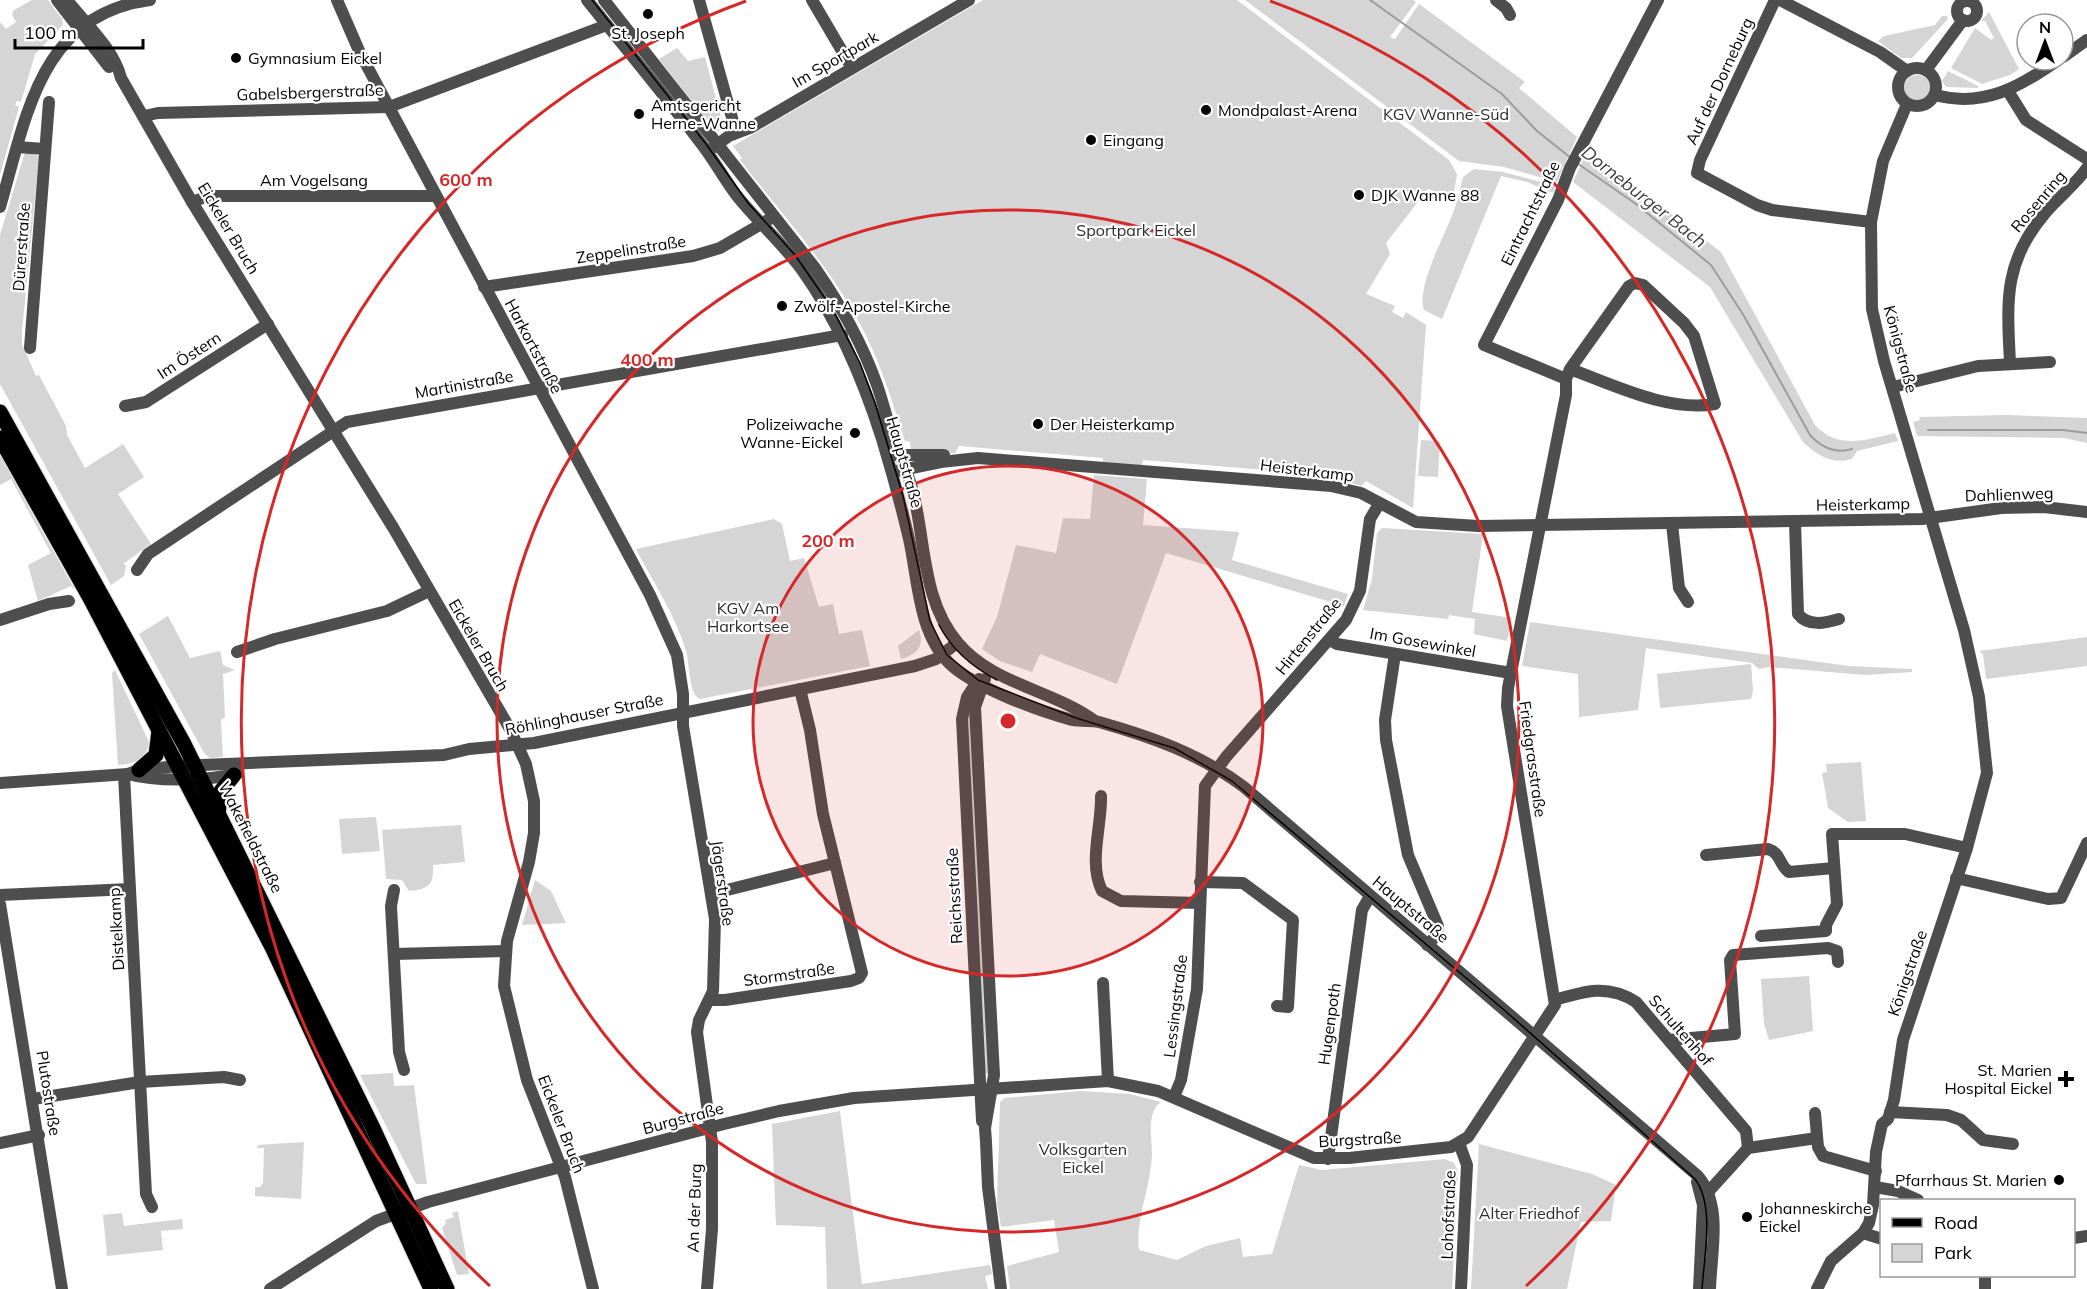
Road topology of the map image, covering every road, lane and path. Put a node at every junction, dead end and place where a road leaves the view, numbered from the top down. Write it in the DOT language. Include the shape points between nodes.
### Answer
graph roads {
  1 [pos="57,0"];
  2 [pos="67,0"];
  3 [pos="150,0"];
  4 [pos="337,0"];
  5 [pos="587,0"];
  6 [pos="604,0"];
  7 [pos="699,0"];
  8 [pos="812,0"];
  9 [pos="969,0"];
  10 [pos="1496,0"];
  11 [pos="1658,0"];
  12 [pos="1775,0"];
  13 [pos="1780,0"];
  14 [pos="1963,1"];
  15 [pos="1981,3"];
  16 [pos="1510,15"];
  17 [pos="1963,20"];
  18 [pos="607,26"];
  19 [pos="84,28"];
  20 [pos="852,68"];
  21 [pos="1926,70"];
  22 [pos="2041,72"];
  23 [pos="1903,75"];
  24 [pos="2008,91"];
  25 [pos="1935,95"];
  26 [pos="49,102"];
  27 [pos="1907,104"];
  28 [pos="389,107"];
  29 [pos="144,116"];
  30 [pos="736,132"];
  31 [pos="17,147"];
  32 [pos="45,149"];
  33 [pos="712,149"];
  34 [pos="2087,159"];
  35 [pos="2087,168"];
  36 [pos="436,196"];
  37 [pos="192,202"];
  38 [pos="0,207"];
  39 [pos="773,216"];
  40 [pos="1871,222"];
  41 [pos="762,225"];
  42 [pos="484,287"];
  43 [pos="268,324"];
  44 [pos="842,335"];
  45 [pos="30,348"];
  46 [pos="2050,362"];
  47 [pos="2010,363"];
  48 [pos="1568,374"];
  49 [pos="537,387"];
  50 [pos="1893,387"];
  51 [pos="125,406"];
  52 [pos="0,412"];
  53 [pos="334,430"];
  54 [pos="0,438"];
  55 [pos="901,455"];
  56 [pos="887,456"];
  57 [pos="969,458"];
  58 [pos="907,469"];
  59 [pos="892,472"];
  60 [pos="1379,504"];
  61 [pos="2087,512"];
  62 [pos="1933,519"];
  63 [pos="1795,522"];
  64 [pos="1672,524"];
  65 [pos="1541,526"];
  66 [pos="137,570"];
  67 [pos="429,591"];
  68 [pos="69,601"];
  69 [pos="1688,602"];
  70 [pos="0,620"];
  71 [pos="1839,620"];
  72 [pos="1330,640"];
  73 [pos="956,641"];
  74 [pos="939,651"];
  75 [pos="237,652"];
  76 [pos="1395,654"];
  77 [pos="988,669"];
  78 [pos="1511,673"];
  79 [pos="979,684"];
  80 [pos="800,689"];
  81 [pos="682,712"];
  82 [pos="1095,721"];
  83 [pos="159,731"];
  84 [pos="518,745"];
  85 [pos="265,764"];
  86 [pos="1217,768"];
  87 [pos="198,771"];
  88 [pos="181,772"];
  89 [pos="130,773"];
  90 [pos="234,775"];
  91 [pos="0,783"];
  92 [pos="1101,796"];
  93 [pos="219,814"];
  94 [pos="2087,843"];
  95 [pos="1967,848"];
  96 [pos="1706,855"];
  97 [pos="835,862"];
  98 [pos="1834,868"];
  99 [pos="1956,878"];
  100 [pos="1200,882"];
  101 [pos="130,889"];
  102 [pos="394,890"];
  103 [pos="711,894"];
  104 [pos="0,895"];
  105 [pos="1370,896"];
  106 [pos="1200,903"];
  107 [pos="0,904"];
  108 [pos="1761,936"];
  109 [pos="1428,945"];
  110 [pos="505,951"];
  111 [pos="395,954"];
  112 [pos="1838,962"];
  113 [pos="1103,983"];
  114 [pos="711,1000"];
  115 [pos="1555,1000"];
  116 [pos="1277,1006"];
  117 [pos="1536,1035"];
  118 [pos="1670,1040"];
  119 [pos="404,1070"];
  120 [pos="240,1080"];
  121 [pos="1108,1081"];
  122 [pos="140,1082"];
  123 [pos="986,1089"];
  124 [pos="1174,1096"];
  125 [pos="33,1099"];
  126 [pos="1815,1113"];
  127 [pos="1889,1116"];
  128 [pos="711,1128"];
  129 [pos="39,1135"];
  130 [pos="1817,1138"];
  131 [pos="0,1143"];
  132 [pos="1459,1143"];
  133 [pos="2013,1144"];
  134 [pos="1748,1148"];
  135 [pos="1328,1159"];
  136 [pos="561,1167"];
  137 [pos="1876,1169"];
  138 [pos="1875,1187"];
  139 [pos="1706,1193"];
  140 [pos="1916,1199"];
  141 [pos="153,1207"];
  142 [pos="411,1208"];
  143 [pos="395,1214"];
  144 [pos="1863,1233"];
  145 [pos="1880,1239"];
  146 [pos="290,1283"];
  147 [pos="62,1289"];
  148 [pos="270,1289"];
  149 [pos="431,1289"];
  150 [pos="447,1289"];
  151 [pos="593,1289"];
  152 [pos="707,1289"];
  153 [pos="1001,1289"];
  154 [pos="1461,1289"];
  155 [pos="1699,1289"];
  156 [pos="1710,1289"];
  157 [pos="1817,1289"];
  1 -- 19 [label="street, Eickeler Bruch"];
  2 -- 19 [label="street, Eickeler Bruch"];
  3 -- 19 [label="street" via="122,7"];
  4 -- 28 [label="street, Harkortstraße"];
  5 -- 18 [label="street, Hauptstraße"];
  6 -- 33 [label="street, Hauptstraße"];
  7 -- 30 [label="street"];
  8 -- 20 [label="street"];
  9 -- 20 [label="street, Im Sportpark"];
  10 -- 16 [label="street"];
  11 -- 48 [label="street, Eintrachtstraße" via="1484,345"];
  12 -- 40 [label="street, Auf der Dorneburg" via="1697,173 1772,210"];
  13 -- 23 [label="street" via="1870,48"];
  14 -- 15 [label="street"];
  14 -- 17 [label="street" via="1957,11"];
  15 -- 17 [label="street" via="1974,20"];
  17 -- 21 [label="street"];
  18 -- 28 [label="street, Gabelsbergerstraße"];
  18 -- 33 [label="street, Hauptstraße"];
  19 -- 29 [label="street, Eickeler Bruch" via="119,69"];
  19 -- 31 [label="street" via="64,44 45,68 28,106"];
  20 -- 30 [label="street, Im Sportpark" via="750,128"];
  21 -- 23 [label="street" via="1916,68"];
  21 -- 25 [label="street" via="1936,82"];
  22 -- 24 [label="street"];
  23 -- 27 [label="street" via="1899,93"];
  24 -- 25 [label="street" via="1975,100"];
  24 -- 34 [label="street" via="2026,120"];
  25 -- 27 [label="street" via="1923,105"];
  26 -- 32 [label="street, Dürerstraße"];
  27 -- 40 [label="street, Königstraße" via="1883,161"];
  28 -- 29 [label="street, Gabelsbergerstraße" via="158,112"];
  28 -- 36 [label="street, Harkortstraße"];
  29 -- 37 [label="street, Eickeler Bruch"];
  30 -- 33 [label="street, Im Sportpark"];
  31 -- 32 [label="street"];
  31 -- 38 [label="street"];
  32 -- 45 [label="street, Dürerstraße"];
  33 -- 39 [label="street, Hauptstraße"];
  33 -- 41 [label="street, Hauptstraße" via="736,194"];
  35 -- 47 [label="street, Rosenring" via="2033,227 2016,259 2007,297"];
  36 -- 37 [label="street, Am Vogelsang" via="208,196"];
  36 -- 42 [label="street, Harkortstraße"];
  37 -- 43 [label="street, Eickeler Bruch"];
  39 -- 41 [label="street, Zeppelinstraße"];
  39 -- 55 [label="street, Hauptstraße" via="815,268 843,312 877,384"];
  40 -- 50 [label="street, Königstraße" via="1872,309"];
  41 -- 42 [label="street, Zeppelinstraße" via="720,248 693,256"];
  41 -- 44 [label="street, Hauptstraße" via="803,271"];
  42 -- 49 [label="street, Harkortstraße"];
  43 -- 51 [label="street, Im Östern" via="146,402"];
  43 -- 53 [label="street, Eickeler Bruch"];
  44 -- 49 [label="street, Martinistraße"];
  44 -- 56 [label="street, Hauptstraße"];
  46 -- 47 [label="street"];
  47 -- 50 [label="street" via="1955,370"];
  48 -- 48 [label="street" via="1659,399 1700,406 1715,404 1694,336 1643,285 1629,286"];
  48 -- 65 [label="street, Friedgrasstraße"];
  49 -- 53 [label="street, Martinistraße" via="354,420"];
  49 -- 81 [label="street, Harkortstraße" via="673,641 680,668"];
  50 -- 62 [label="street, Königstraße"];
  52 -- 87 [label="main road, Wakefieldstraße"];
  53 -- 66 [label="street, Martinistraße" via="148,554"];
  53 -- 67 [label="street, Eickeler Bruch"];
  54 -- 83 [label="main road, Wakefieldstraße"];
  55 -- 56 [label="street, Heisterkamp"];
  55 -- 57 [label="street, Heisterkamp"];
  55 -- 58 [label="street, Hauptstraße"];
  56 -- 59 [label="street, Hauptstraße"];
  57 -- 58 [label="street, Heisterkamp"];
  57 -- 60 [label="street, Heisterkamp" via="1336,487 1361,493"];
  58 -- 59 [label="street, Heisterkamp"];
  58 -- 73 [label="street, Hauptstraße" via="931,592"];
  59 -- 74 [label="street, Hauptstraße" via="925,617"];
  60 -- 65 [label="street, Heisterkamp" via="1405,518 1435,524"];
  60 -- 72 [label="street, Hirtenstraße" via="1370,519 1360,591 1346,620"];
  61 -- 62 [label="street, Dahlienweg" via="2001,508"];
  62 -- 63 [label="street, Heisterkamp"];
  62 -- 95 [label="street, Königstraße" via="1979,697 1987,757 1986,784"];
  63 -- 64 [label="street, Heisterkamp"];
  63 -- 71 [label="street, Heisterkamp" via="1798,614 1823,624"];
  64 -- 65 [label="street, Heisterkamp"];
  64 -- 69 [label="street" via="1679,588"];
  65 -- 78 [label="street, Friedgrasstraße"];
  67 -- 75 [label="street" via="387,611"];
  67 -- 84 [label="street, Eickeler Bruch"];
  68 -- 70 [label="street"];
  72 -- 76 [label="street, Im Gosewinkel"];
  72 -- 86 [label="street, Hirtenstraße"];
  73 -- 74 [label="street, Röhlinghauser Straße"];
  73 -- 77 [label="street, Hauptstraße"];
  74 -- 79 [label="street, Hauptstraße" via="962,674"];
  74 -- 80 [label="street, Röhlinghauser Straße" via="905,666"];
  76 -- 78 [label="street, Im Gosewinkel"];
  76 -- 109 [label="street" via="1385,720 1386,740 1408,855 1438,926 1437,935"];
  77 -- 79 [label="street, Reichsstraße"];
  77 -- 82 [label="street, Hauptstraße" via="1078,709"];
  78 -- 115 [label="street, Friedgrasstraße" via="1508,716"];
  79 -- 82 [label="street, Hauptstraße" via="1054,714 1076,721"];
  79 -- 123 [label="street, Reichsstraße" via="967,697 962,719"];
  80 -- 81 [label="street, Röhlinghauser Straße"];
  80 -- 97 [label="street, Stormstraße"];
  81 -- 84 [label="street, Röhlinghauser Straße"];
  81 -- 103 [label="street, Jägerstraße"];
  82 -- 86 [label="street, Hauptstraße" via="1174,746"];
  83 -- 88 [label="main road, Wakefieldstraße"];
  83 -- 89 [label="main road" via="156,755"];
  84 -- 85 [label="street, Röhlinghauser Straße" via="444,755"];
  84 -- 110 [label="street, Eickeler Bruch" via="532,788 534,833"];
  85 -- 87 [label="street, Röhlinghauser Straße"];
  85 -- 90 [label="street, Röhlinghauser Straße"];
  86 -- 100 [label="street, Lessingstraße" via="1204,791"];
  86 -- 105 [label="street, Hauptstraße"];
  87 -- 88 [label="street, Röhlinghauser Straße"];
  87 -- 90 [label="street, Röhlinghauser Straße"];
  87 -- 93 [label="main road, Wakefieldstraße"];
  88 -- 89 [label="street, Röhlinghauser Straße"];
  88 -- 143 [label="main road, Wakefieldstraße" via="299,1003"];
  89 -- 91 [label="street, Röhlinghauser Straße"];
  89 -- 101 [label="street, Distelkamp"];
  90 -- 93 [label="main road" via="221,790"];
  92 -- 106 [label="street" via="1096,860 1102,891 1121,901"];
  93 -- 142 [label="main road, Wakefieldstraße"];
  94 -- 99 [label="street" via="2061,898"];
  95 -- 98 [label="street" via="1905,834 1832,834"];
  95 -- 99 [label="street, Königstraße"];
  96 -- 98 [label="street" via="1768,849 1777,854 1789,872"];
  97 -- 103 [label="street"];
  97 -- 114 [label="street, Stormstraße" via="862,966 859,978"];
  98 -- 108 [label="street" via="1837,904 1826,931"];
  99 -- 127 [label="street, Königstraße" via="1908,1022"];
  100 -- 106 [label="street, Lessingstraße"];
  100 -- 116 [label="street" via="1244,883 1293,921 1288,1007"];
  101 -- 104 [label="street"];
  101 -- 122 [label="street, Distelkamp"];
  102 -- 111 [label="street" via="391,906"];
  103 -- 114 [label="street, Jägerstraße" via="715,919"];
  105 -- 109 [label="street, Hauptstraße"];
  105 -- 135 [label="street, Hugenpoth" via="1362,910"];
  106 -- 124 [label="street, Lessingstraße" via="1197,989 1181,1080"];
  107 -- 125 [label="street, Plutostraße"];
  109 -- 117 [label="street, Hauptstraße"];
  110 -- 111 [label="street"];
  110 -- 136 [label="street, Eickeler Bruch" via="504,986 515,1036 527,1080"];
  111 -- 119 [label="street" via="399,1052"];
  112 -- 118 [label="street" via="1836,951 1828,948 1733,955 1730,960 1735,1034"];
  113 -- 121 [label="street"];
  114 -- 128 [label="street, Jägerstraße" via="697,1032"];
  115 -- 117 [label="street" via="1553,1010"];
  115 -- 118 [label="street, Schultenhof" via="1589,990 1617,992 1643,1009"];
  117 -- 132 [label="street" via="1476,1125"];
  117 -- 139 [label="street, Hauptstraße" via="1698,1176"];
  118 -- 134 [label="street, Schultenhof" via="1746,1131"];
  120 -- 122 [label="street" via="224,1077"];
  121 -- 123 [label="street, Burgstraße"];
  121 -- 124 [label="street, Burgstraße"];
  122 -- 125 [label="street"];
  122 -- 141 [label="street, Distelkamp" via="146,1194"];
  123 -- 128 [label="street, Burgstraße" via="835,1101"];
  123 -- 153 [label="street, Reichsstraße" via="981,1120 985,1128"];
  124 -- 135 [label="street, Burgstraße" via="1301,1155"];
  125 -- 129 [label="street, Plutostraße"];
  126 -- 130 [label="street"];
  127 -- 133 [label="street" via="1955,1117 1983,1140"];
  127 -- 137 [label="street, Königstraße" via="1882,1124"];
  128 -- 136 [label="street, Burgstraße"];
  128 -- 152 [label="street, An der Burg" via="712,1224"];
  129 -- 131 [label="street"];
  129 -- 147 [label="street, Plutostraße"];
  130 -- 134 [label="street"];
  130 -- 137 [label="street" via="1819,1150 1827,1159"];
  132 -- 135 [label="street, Burgstraße" via="1431,1150"];
  132 -- 154 [label="street, Lohofstraße" via="1467,1165"];
  134 -- 139 [label="street"];
  136 -- 142 [label="street, Burgstraße"];
  136 -- 151 [label="street, Eickeler Bruch"];
  137 -- 138 [label="street, Königstraße"];
  138 -- 140 [label="street"];
  138 -- 144 [label="street, Königstraße" via="1872,1216"];
  139 -- 155 [label="street"];
  139 -- 156 [label="street" via="1713,1210"];
  142 -- 143 [label="street, Burgstraße"];
  142 -- 150 [label="main road, Wakefieldstraße"];
  143 -- 146 [label="street, Burgstraße" via="351,1235"];
  143 -- 149 [label="main road, Wakefieldstraße"];
  144 -- 145 [label="street"];
  144 -- 157 [label="street" via="1831,1261"];
  146 -- 148 [label="street, Burgstraße"];
}
